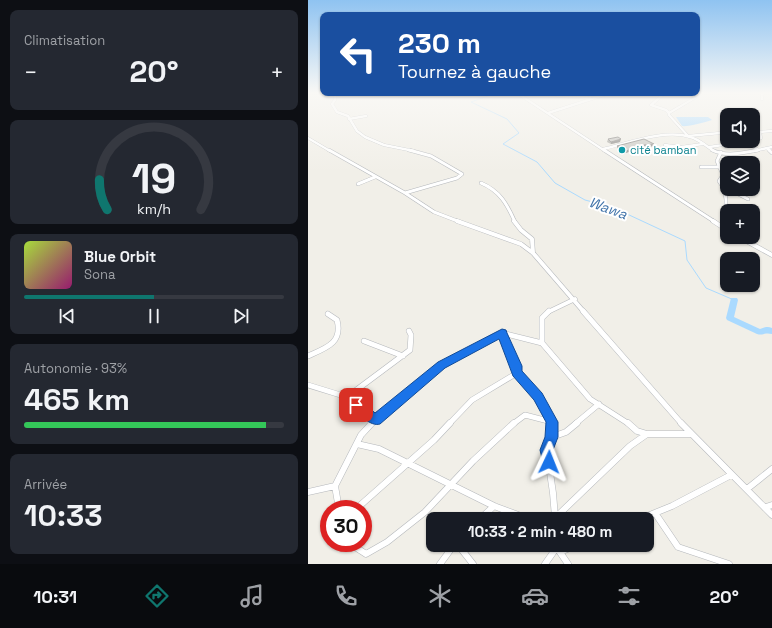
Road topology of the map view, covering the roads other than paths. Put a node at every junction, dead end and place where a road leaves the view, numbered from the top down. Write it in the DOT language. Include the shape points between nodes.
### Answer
graph roads {
  1 [pos="350,119"];
  2 [pos="558,119"];
  3 [pos="674,119"];
  4 [pos="772,131"];
  5 [pos="763,132"];
  6 [pos="720,133"];
  7 [pos="772,135"];
  8 [pos="688,136"];
  9 [pos="308,138"];
  10 [pos="703,144"];
  11 [pos="665,145"];
  12 [pos="720,145"];
  13 [pos="708,147"];
  14 [pos="772,147"];
  15 [pos="767,148"];
  16 [pos="603,149"];
  17 [pos="757,149"];
  18 [pos="721,152"];
  19 [pos="772,153"];
  20 [pos="701,167"];
  21 [pos="720,168"];
  22 [pos="375,177"];
  23 [pos="481,183"];
  24 [pos="358,184"];
  25 [pos="405,193"];
  26 [pos="742,196"];
  27 [pos="748,199"];
  28 [pos="720,225"];
  29 [pos="752,244"];
  30 [pos="533,253"];
  31 [pos="772,255"];
  32 [pos="575,299"];
  33 [pos="328,314"];
  34 [pos="409,331"];
  35 [pos="502,333"];
  36 [pos="364,341"];
  37 [pos="542,342"];
  38 [pos="308,356"];
  39 [pos="403,356"];
  40 [pos="517,372"];
  41 [pos="308,385"];
  42 [pos="347,397"];
  43 [pos="599,404"];
  44 [pos="375,420"];
  45 [pos="552,422"];
  46 [pos="648,434"];
  47 [pos="691,434"];
  48 [pos="552,437"];
  49 [pos="357,444"];
  50 [pos="409,463"];
  51 [pos="772,469"];
  52 [pos="731,475"];
  53 [pos="336,486"];
  54 [pos="451,486"];
  55 [pos="747,489"];
  56 [pos="308,492"];
  57 [pos="338,500"];
  58 [pos="366,500"];
  59 [pos="494,506"];
  60 [pos="769,506"];
  61 [pos="488,512"];
  62 [pos="511,512"];
  63 [pos="555,512"];
  64 [pos="561,512"];
  65 [pos="655,513"];
  66 [pos="772,515"];
  67 [pos="372,551"];
  68 [pos="449,552"];
  69 [pos="464,552"];
  70 [pos="554,552"];
  71 [pos="560,552"];
  72 [pos="440,564"];
  73 [pos="473,564"];
  74 [pos="545,564"];
  75 [pos="568,564"];
  76 [pos="729,564"];
  1 -- 25 [label="street" via="356,131 368,139 431,156 462,174 457,178"];
  2 -- 16 [label="street"];
  3 -- 8 [label="street"];
  4 -- 5 [label="street"];
  5 -- 7 [label="street"];
  6 -- 8 [label="street"];
  8 -- 10 [label="street"];
  8 -- 16 [label="street" via="642,139"];
  9 -- 22 [label="street"];
  10 -- 11 [label="street" via="681,147"];
  10 -- 13 [label="street"];
  12 -- 13 [label="street"];
  13 -- 18 [label="street"];
  14 -- 15 [label="street"];
  15 -- 17 [label="street"];
  15 -- 19 [label="street"];
  16 -- 28 [label="street"];
  17 -- 18 [label="street"];
  18 -- 21 [label="street" via="717,161"];
  20 -- 21 [label="street"];
  22 -- 24 [label="street"];
  22 -- 25 [label="street"];
  23 -- 30 [label="street" via="494,189 505,201 515,223 532,239"];
  25 -- 30 [label="street" via="434,212 522,244"];
  26 -- 27 [label="street"];
  29 -- 31 [label="street"];
  30 -- 32 [label="street"];
  32 -- 37 [label="street" via="549,311 542,318"];
  32 -- 47 [label="street"];
  33 -- 38 [label="street" via="337,320 338,335 328,346"];
  34 -- 39 [label="street" via="410,350"];
  35 -- 37 [label="street"];
  35 -- 40 [label="street"];
  35 -- 44 [label="street" via="442,365"];
  36 -- 39 [label="street"];
  37 -- 43 [label="street" via="584,393"];
  39 -- 42 [label="street"];
  40 -- 45 [label="street" via="538,396"];
  40 -- 50 [label="street" via="472,400"];
  41 -- 42 [label="street"];
  42 -- 44 [label="street"];
  43 -- 46 [label="street" via="637,431"];
  43 -- 48 [label="street" via="566,432"];
  44 -- 49 [label="street" via="361,435"];
  45 -- 48 [label="street"];
  45 -- 54 [label="street" via="522,416 473,461"];
  46 -- 47 [label="street"];
  46 -- 64 [label="street" via="630,446"];
  47 -- 52 [label="street"];
  48 -- 63 [label="street" via="547,450"];
  49 -- 50 [label="street"];
  49 -- 53 [label="street"];
  50 -- 54 [label="street"];
  50 -- 58 [label="street"];
  51 -- 55 [label="street"];
  52 -- 55 [label="street"];
  52 -- 65 [label="street"];
  53 -- 56 [label="street"];
  53 -- 57 [label="street"];
  54 -- 59 [label="street"];
  54 -- 67 [label="street" via="425,512"];
  55 -- 60 [label="street"];
  59 -- 61 [label="street"];
  59 -- 62 [label="street"];
  60 -- 66 [label="street"];
  65 -- 76 [label="street" via="678,547"];
  68 -- 72 [label="street"];
  69 -- 73 [label="street"];
  70 -- 74 [label="street"];
  71 -- 75 [label="street"];
}
